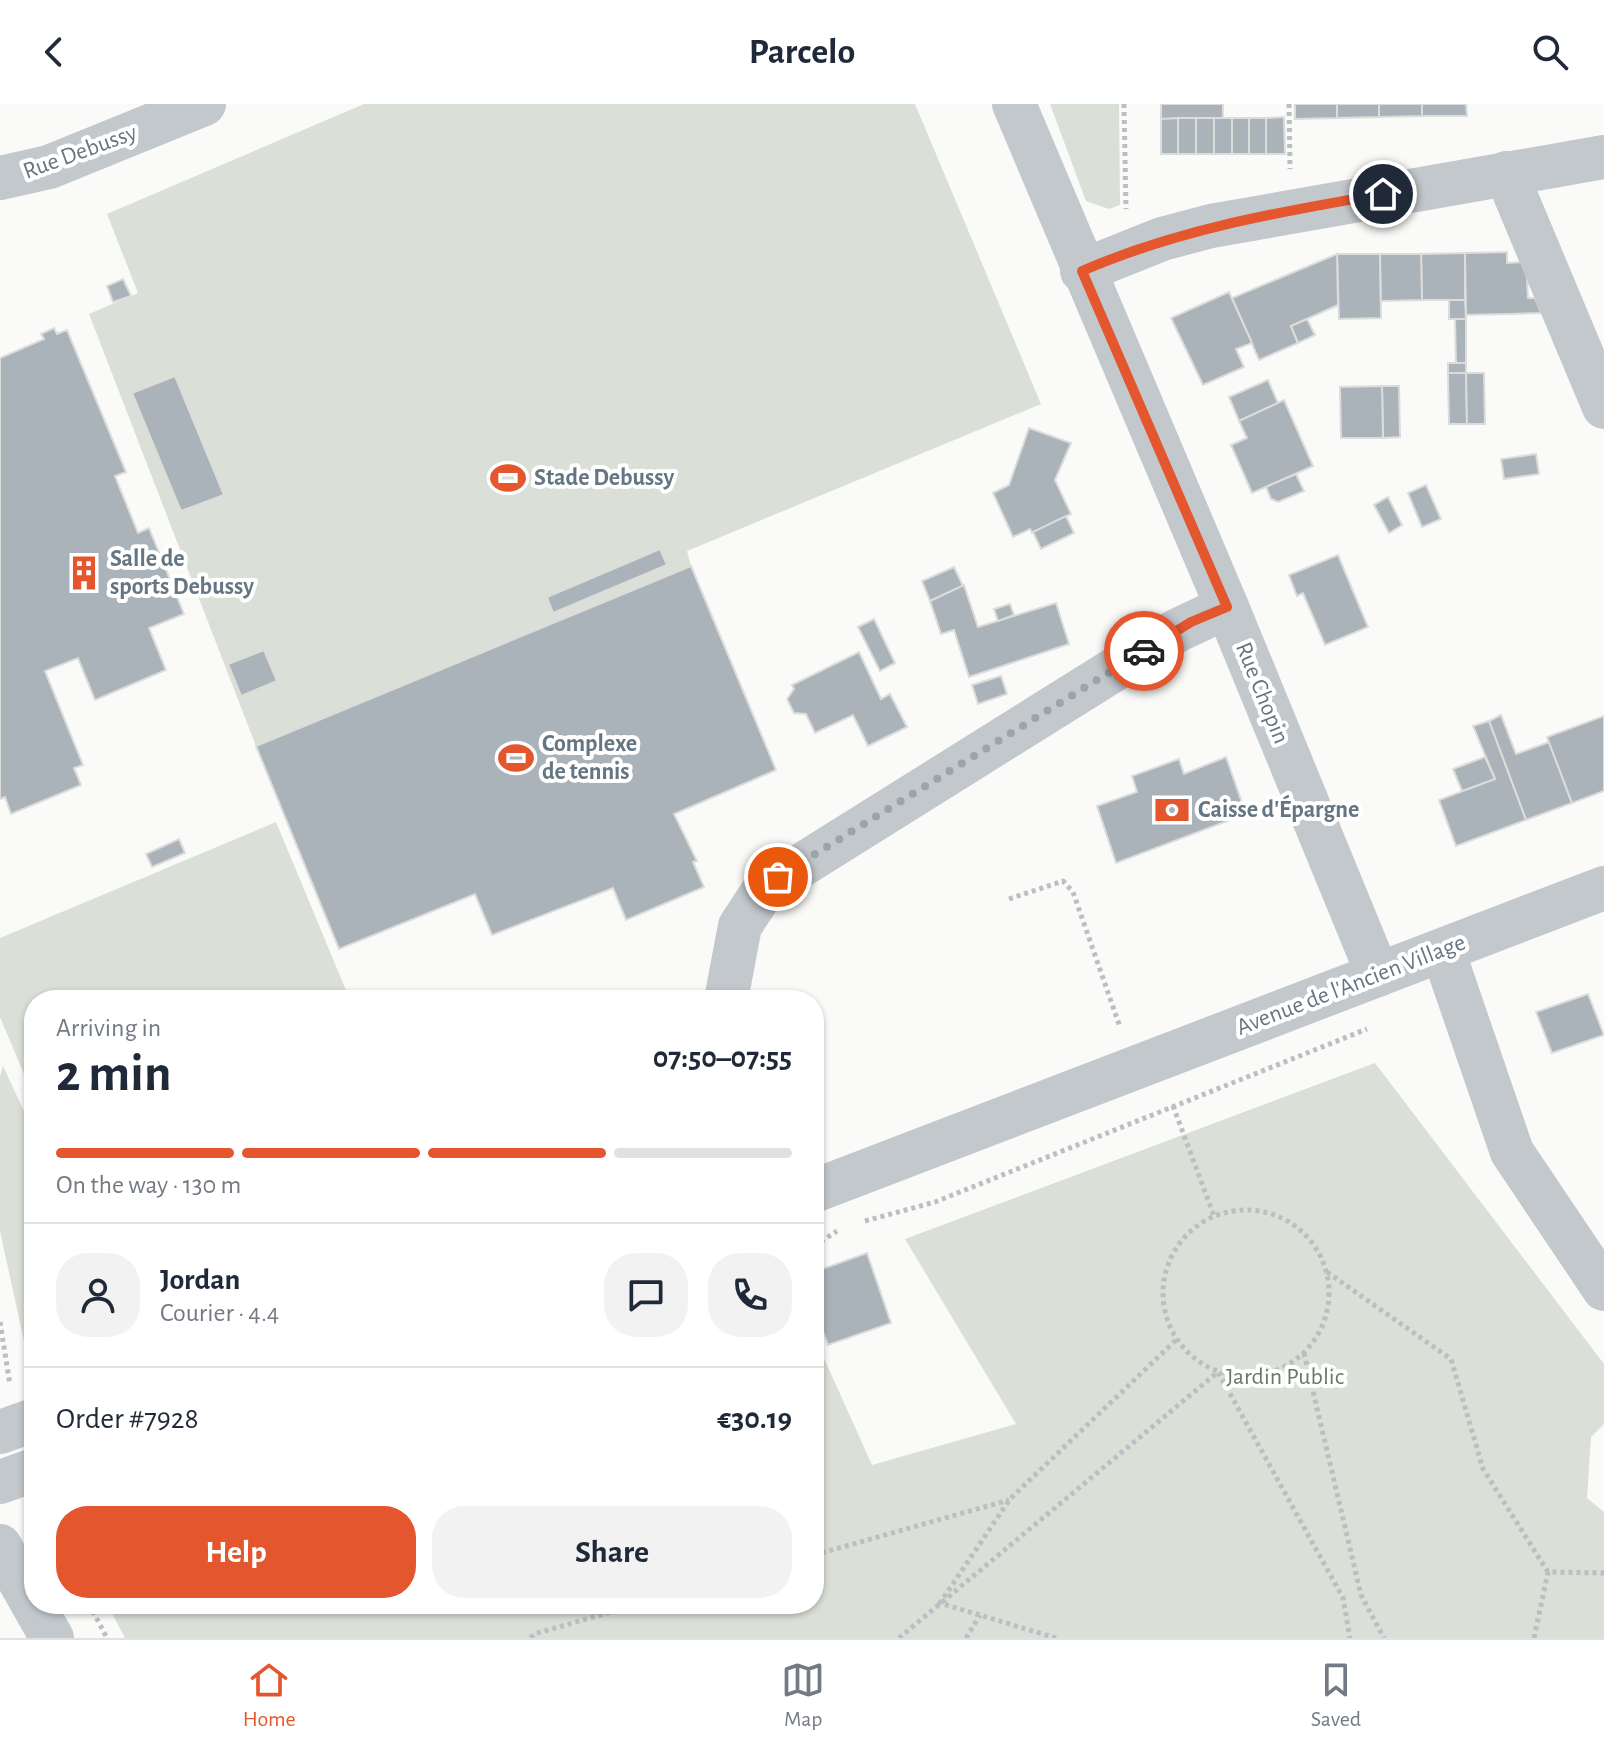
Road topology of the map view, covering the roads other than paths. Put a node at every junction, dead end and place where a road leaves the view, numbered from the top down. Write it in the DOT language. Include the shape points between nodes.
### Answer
graph roads {
  1 [pos="204,104"];
  2 [pos="1014,104"];
  3 [pos="1604,157"];
  4 [pos="1506,173"];
  5 [pos="0,178"];
  6 [pos="1082,271"];
  7 [pos="1604,407"];
  8 [pos="1227,607"];
  9 [pos="1604,888"];
  10 [pos="1443,951"];
  11 [pos="1378,975"];
  12 [pos="728,990"];
  13 [pos="1098,1080"];
  14 [pos="824,1157"];
  15 [pos="824,1187"];
  16 [pos="1604,1289"];
  17 [pos="24,1474"];
  18 [pos="0,1482"];
  19 [pos="0,1546"];
  20 [pos="24,1588"];
  21 [pos="38,1614"];
  22 [pos="52,1638"];
  1 -- 5 [label="street, Rue Debussy" via="49,167"];
  2 -- 6 [label="street, Rue Chopin"];
  3 -- 4 [label="street"];
  4 -- 6 [label="street" via="1211,226"];
  4 -- 7 [label="street"];
  6 -- 8 [label="street, Rue Chopin"];
  8 -- 11 [label="street, Rue Chopin"];
  8 -- 12 [label="street" via="1176,631 765,888 740,926"];
  9 -- 10 [label="street, Avenue de l'Ancien Village"];
  10 -- 11 [label="street, Avenue de l'Ancien Village"];
  10 -- 16 [label="street" via="1512,1152"];
  11 -- 13 [label="street, Avenue de l'Ancien Village"];
  13 -- 14 [label="street, Avenue de l'Ancien Village" via="961,1110"];
  13 -- 15 [label="street, Avenue de l'Ancien Village"];
  17 -- 18 [label="street"];
  19 -- 20 [label="street"];
  21 -- 22 [label="street"];
}
